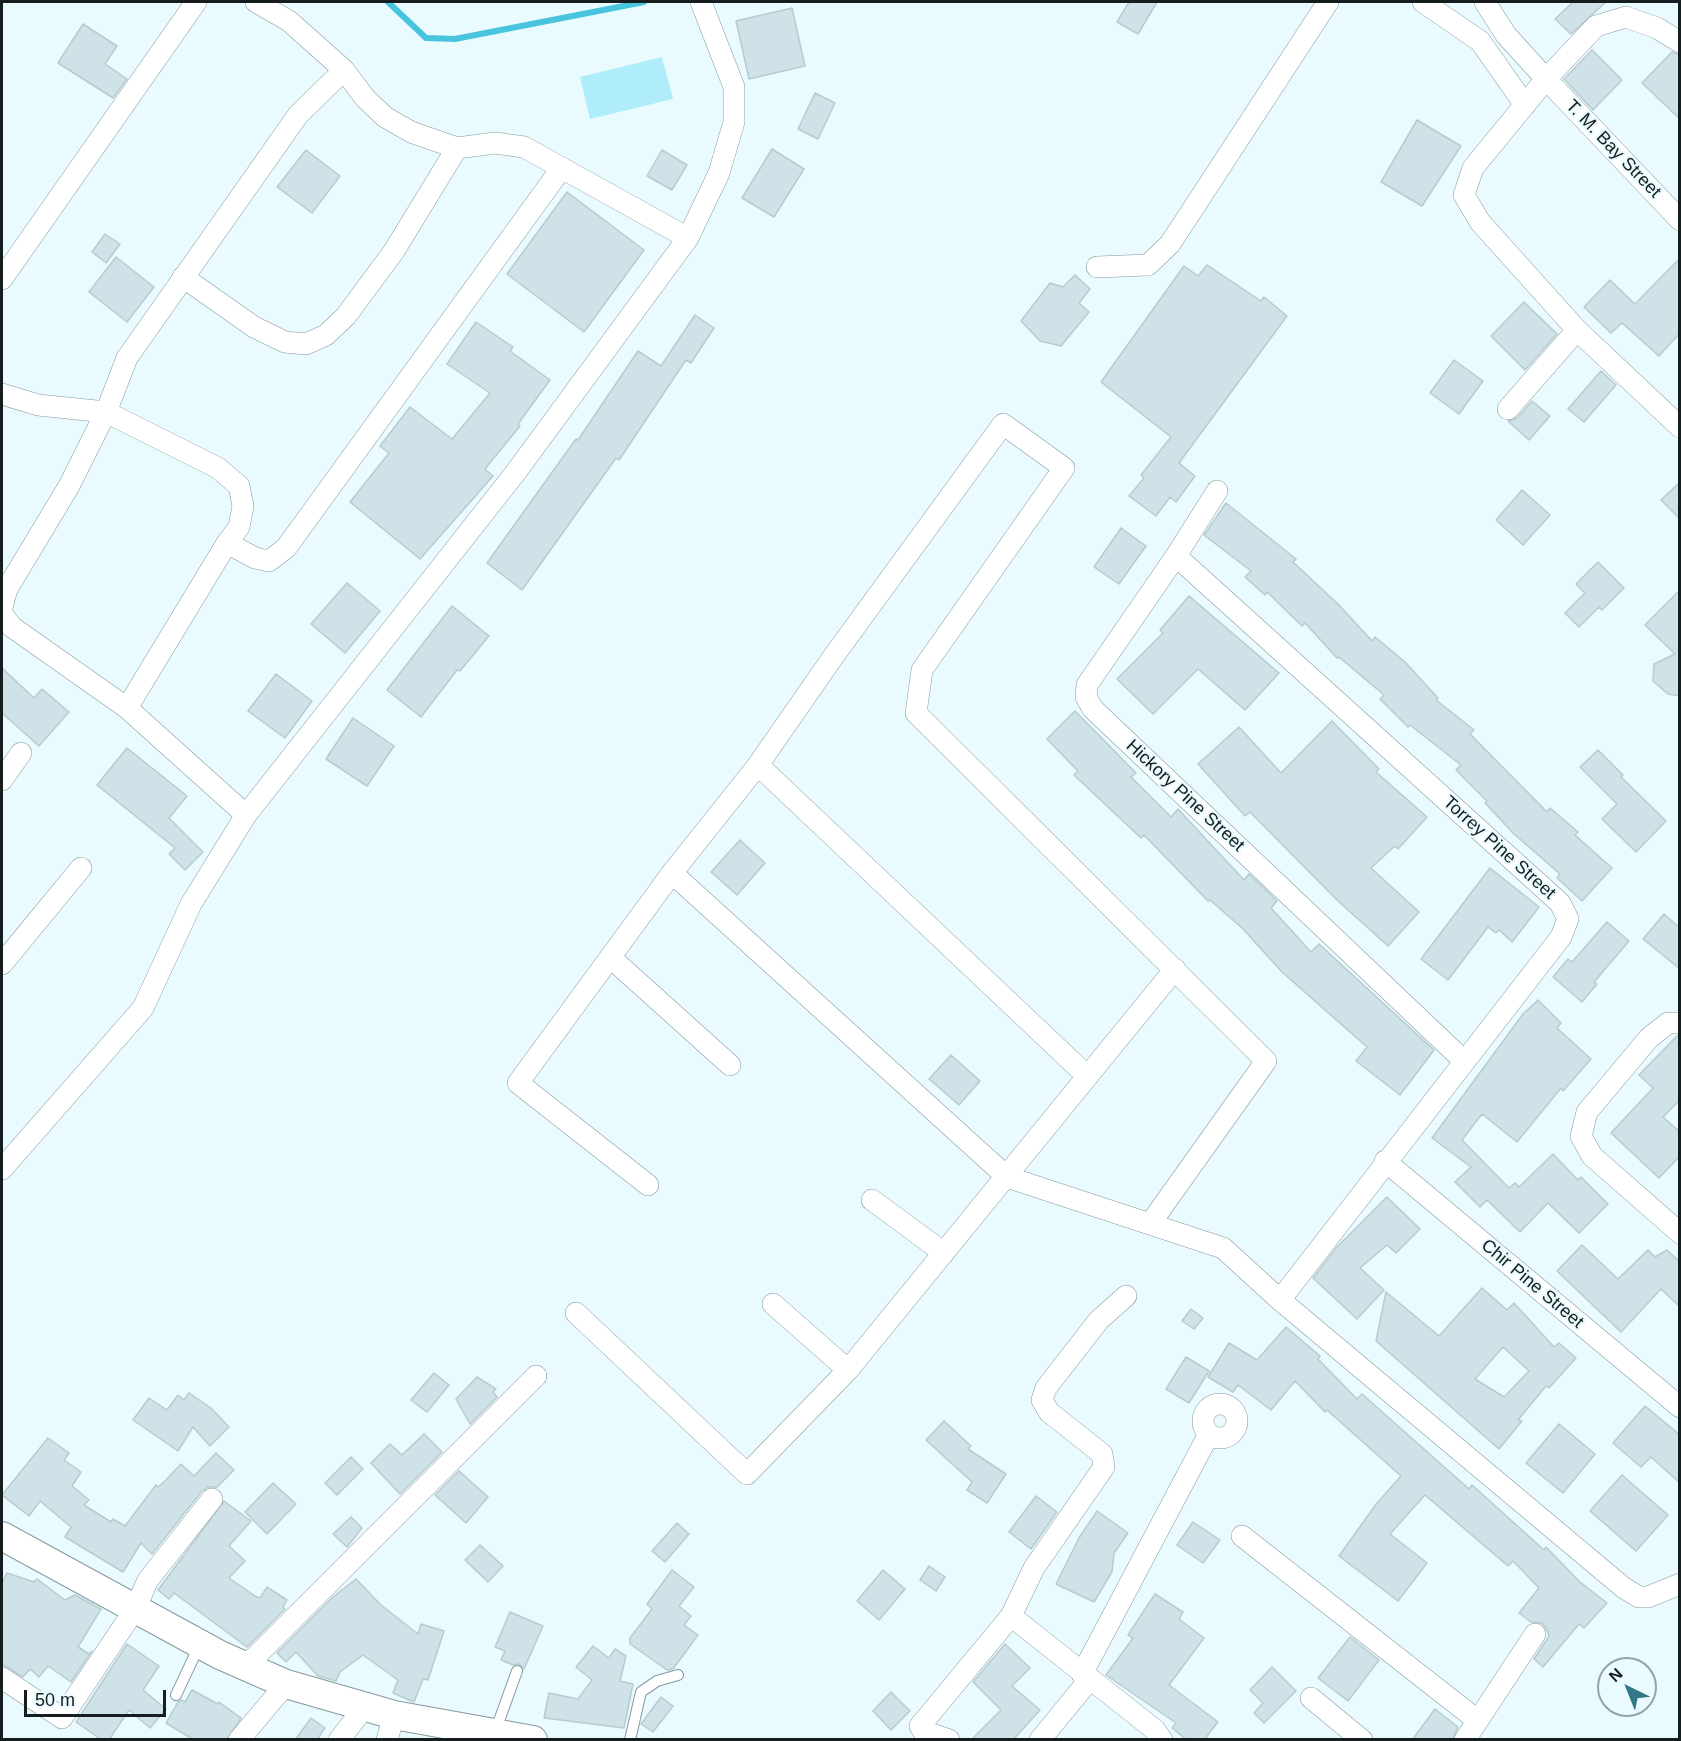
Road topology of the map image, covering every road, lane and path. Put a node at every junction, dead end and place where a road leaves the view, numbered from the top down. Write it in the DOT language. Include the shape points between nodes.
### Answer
graph roads {
  1 [pos="196,2"];
  2 [pos="256,2"];
  3 [pos="1328,2"];
  4 [pos="1423,2"];
  5 [pos="1485,2"];
  6 [pos="704,8"];
  7 [pos="1680,42"];
  8 [pos="344,70"];
  9 [pos="1546,79"];
  10 [pos="1525,105"];
  11 [pos="457,148"];
  12 [pos="561,169"];
  13 [pos="1680,220"];
  14 [pos="688,238"];
  15 [pos="1097,267"];
  16 [pos="183,277"];
  17 [pos="2,279"];
  18 [pos="1577,330"];
  19 [pos="2,394"];
  20 [pos="1508,409"];
  21 [pos="106,412"];
  22 [pos="1680,427"];
  23 [pos="1217,491"];
  24 [pos="227,543"];
  25 [pos="1176,556"];
  26 [pos="2,607"];
  27 [pos="2,614"];
  28 [pos="126,708"];
  29 [pos="21,753"];
  30 [pos="758,765"];
  31 [pos="2,780"];
  32 [pos="246,815"];
  33 [pos="81,868"];
  34 [pos="672,873"];
  35 [pos="610,957"];
  36 [pos="2,964"];
  37 [pos="1175,969"];
  38 [pos="1680,1023"];
  39 [pos="1464,1061"];
  40 [pos="730,1065"];
  41 [pos="1086,1075"];
  42 [pos="1385,1161"];
  43 [pos="2,1169"];
  44 [pos="1007,1177"];
  45 [pos="648,1185"];
  46 [pos="872,1200"];
  47 [pos="1150,1224"];
  48 [pos="1680,1233"];
  49 [pos="944,1253"];
  50 [pos="1126,1296"];
  51 [pos="1280,1300"];
  52 [pos="773,1304"];
  53 [pos="576,1313"];
  54 [pos="848,1370"];
  55 [pos="536,1376"];
  56 [pos="1680,1407"];
  57 [pos="1209,1434"];
  58 [pos="212,1499"];
  59 [pos="2,1536"];
  60 [pos="1242,1536"];
  61 [pos="1680,1584"];
  62 [pos="135,1609"];
  63 [pos="1011,1616"];
  64 [pos="1535,1634"];
  65 [pos="200,1644"];
  66 [pos="245,1667"];
  67 [pos="517,1671"];
  68 [pos="678,1675"];
  69 [pos="1085,1677"];
  70 [pos="2,1678"];
  71 [pos="286,1684"];
  72 [pos="176,1695"];
  73 [pos="1311,1698"];
  74 [pos="364,1708"];
  75 [pos="1477,1720"];
  76 [pos="391,1727"];
  77 [pos="495,1733"];
  78 [pos="239,1740"];
  79 [pos="339,1740"];
  80 [pos="533,1740"];
  81 [pos="630,1740"];
  82 [pos="949,1740"];
  83 [pos="1040,1740"];
  84 [pos="1162,1740"];
  85 [pos="1362,1740"];
  86 [pos="1465,1740"];
  1 -- 17 [label="street"];
  2 -- 8 [label="street" via="289,21"];
  3 -- 15 [label="street" via="1170,244 1148,265"];
  4 -- 10 [label="street" via="1480,41"];
  5 -- 9 [label="street, T. M. Bay Street" via="1506,35"];
  6 -- 14 [label="street" via="734,87 734,122 719,173"];
  7 -- 9 [label="street" via="1657,28 1626,17 1596,26"];
  8 -- 11 [label="street" via="385,117 411,132"];
  8 -- 16 [label="street" via="298,116"];
  9 -- 10 [label="street"];
  9 -- 13 [label="street, T. M. Bay Street"];
  10 -- 18 [label="street" via="1473,168 1464,195 1480,222"];
  11 -- 12 [label="street" via="495,143 524,147"];
  11 -- 16 [label="street" via="394,251 346,316 326,335 306,344 285,342 254,327"];
  12 -- 14 [label="street"];
  12 -- 24 [label="street" via="286,549 269,561"];
  14 -- 32 [label="street" via="516,472"];
  16 -- 21 [label="street" via="127,358"];
  18 -- 20 [label="street"];
  18 -- 22 [label="street"];
  19 -- 21 [label="street" via="38,405"];
  21 -- 24 [label="street" via="218,468 239,486 243,506 239,527"];
  21 -- 26 [label="street" via="69,486 7,589"];
  23 -- 25 [label="street, Hickory Pine Street"];
  24 -- 28 [label="street"];
  25 -- 39 [label="street, Hickory Pine Street" via="1087,685 1089,703"];
  25 -- 39 [label="street, Torrey Pine Street" via="1565,910 1568,919 1561,937"];
  27 -- 28 [label="street" via="12,627"];
  28 -- 32 [label="street"];
  29 -- 31 [label="street"];
  30 -- 34 [label="street"];
  30 -- 37 [label="street" via="1003,424 1064,468 922,670 916,712"];
  30 -- 41 [label="street"];
  32 -- 43 [label="street" via="191,904 143,1008"];
  33 -- 36 [label="street"];
  34 -- 35 [label="street"];
  34 -- 44 [label="street"];
  35 -- 40 [label="street"];
  35 -- 45 [label="street" via="518,1083"];
  37 -- 41 [label="street"];
  37 -- 47 [label="street" via="1266,1061"];
  38 -- 48 [label="street" via="1668,1023 1649,1038 1587,1112 1581,1136 1592,1156"];
  39 -- 42 [label="street, Torrey Pine Street"];
  41 -- 44 [label="street"];
  42 -- 51 [label="street, Torrey Pine Street"];
  42 -- 56 [label="street, Chir Pine Street"];
  44 -- 47 [label="street"];
  44 -- 49 [label="street"];
  46 -- 49 [label="street"];
  47 -- 51 [label="street" via="1222,1248"];
  49 -- 54 [label="street"];
  50 -- 63 [label="street" via="1099,1320 1044,1394 1042,1400 1049,1412 1102,1454 1104,1467 1034,1568"];
  51 -- 61 [label="street" via="1624,1588 1639,1598 1648,1598"];
  52 -- 54 [label="street"];
  53 -- 54 [label="street" via="747,1474"];
  55 -- 66 [label="street"];
  57 -- 69 [label="street"];
  58 -- 62 [label="street" via="148,1580"];
  59 -- 62 [label="main road"];
  60 -- 75 [label="street"];
  62 -- 65 [label="main road"];
  62 -- 70 [label="street" via="62,1718"];
  63 -- 69 [label="street"];
  63 -- 82 [label="street" via="920,1726 923,1731"];
  64 -- 75 [label="street"];
  65 -- 66 [label="main road"];
  65 -- 72 [label="lane"];
  66 -- 71 [label="main road"];
  67 -- 77 [label="lane"];
  68 -- 81 [label="lane" via="657,1681 641,1692"];
  69 -- 83 [label="street"];
  69 -- 84 [label="street" via="1155,1730"];
  71 -- 74 [label="main road"];
  71 -- 78 [label="street"];
  73 -- 85 [label="street"];
  74 -- 76 [label="main road"];
  74 -- 79 [label="street"];
  75 -- 86 [label="street"];
  76 -- 77 [label="main road"];
  77 -- 80 [label="main road"];
}
